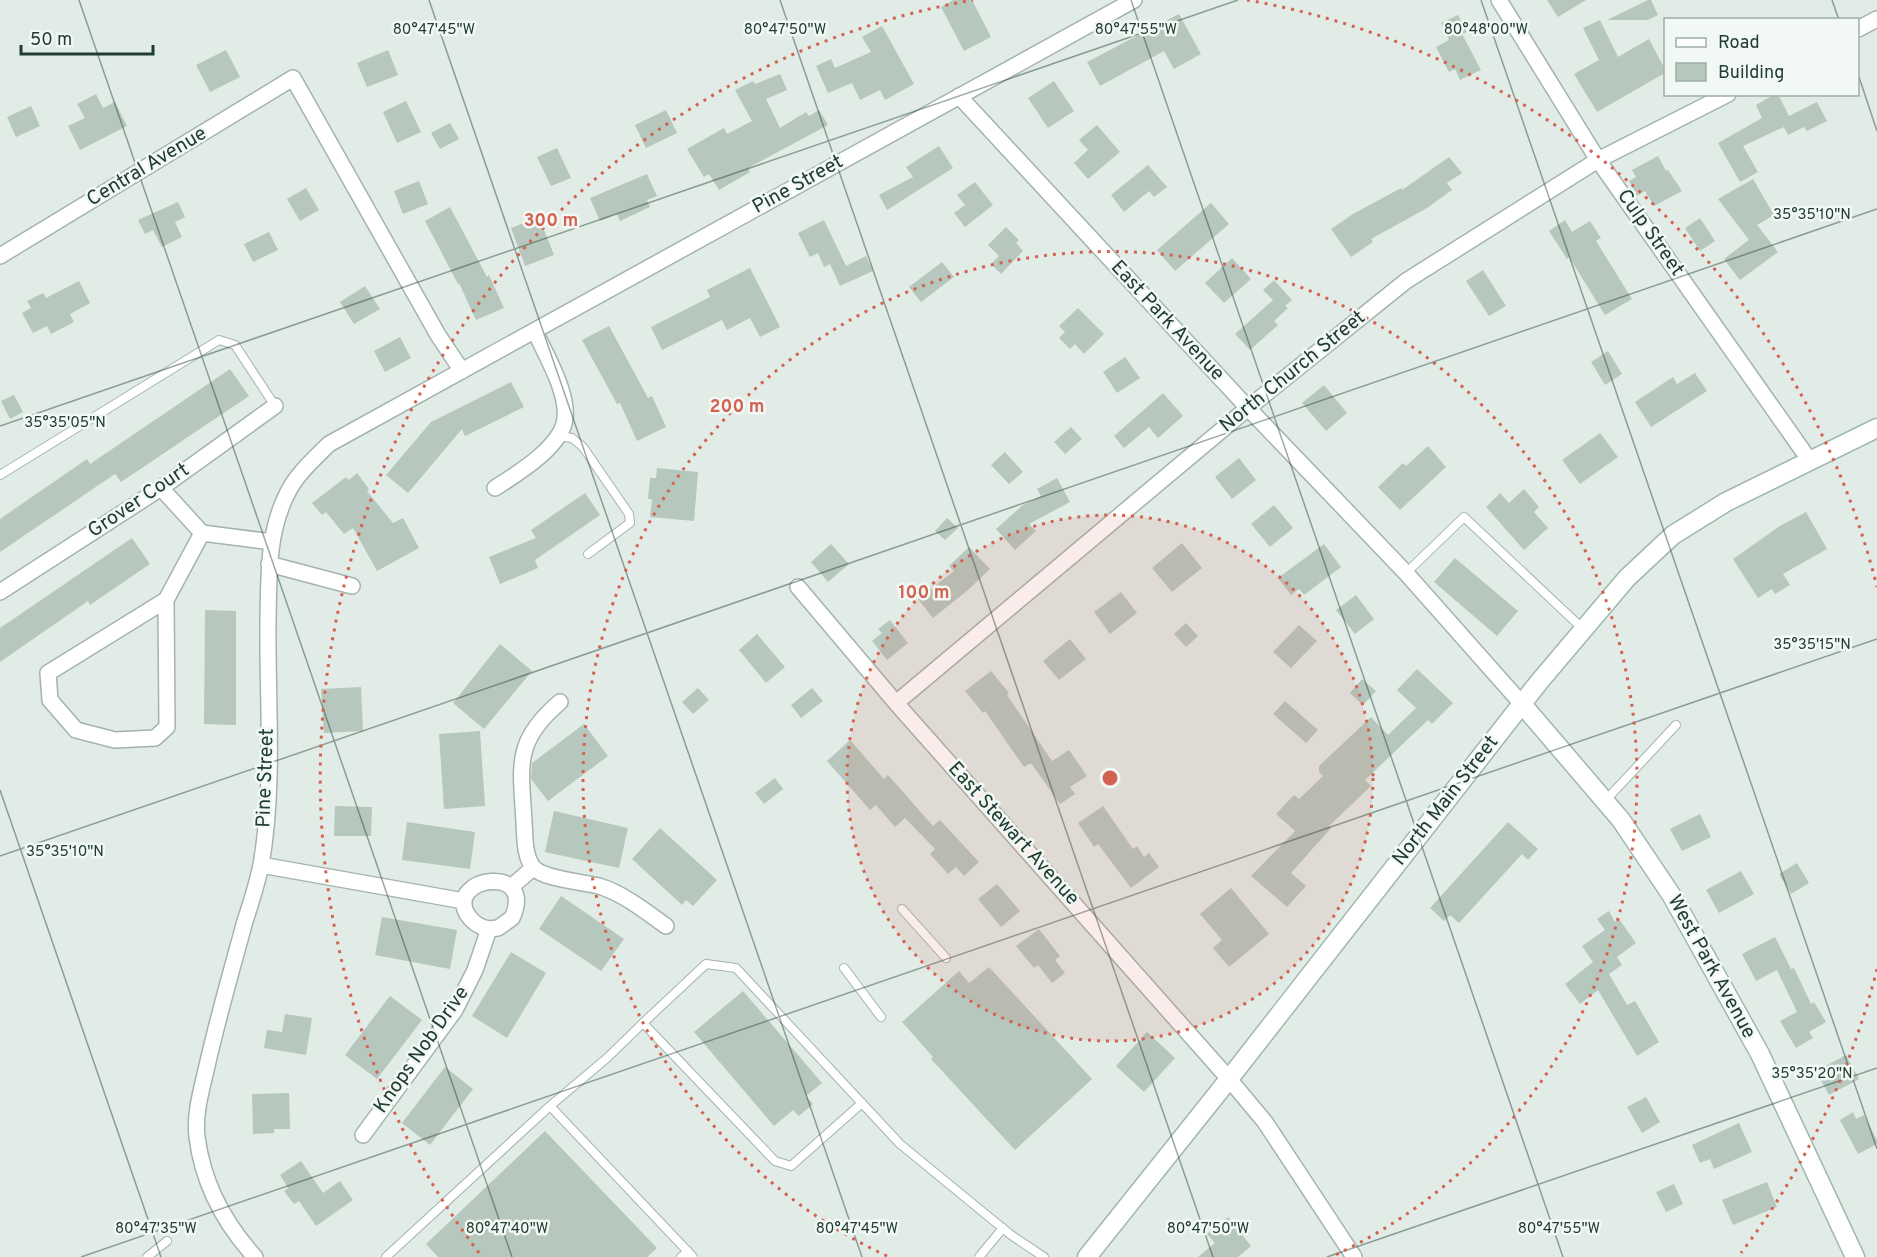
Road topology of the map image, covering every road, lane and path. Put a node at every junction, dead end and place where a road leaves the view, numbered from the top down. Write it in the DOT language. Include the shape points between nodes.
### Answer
graph roads {
  1 [pos="1134,0"];
  2 [pos="1499,0"];
  3 [pos="1877,19"];
  4 [pos="1859,28"];
  5 [pos="959,96"];
  6 [pos="1724,96"];
  7 [pos="1598,160"];
  8 [pos="0,256"];
  9 [pos="534,331"];
  10 [pos="462,370"];
  11 [pos="275,406"];
  12 [pos="1248,408"];
  13 [pos="1877,428"];
  14 [pos="559,435"];
  15 [pos="1810,461"];
  16 [pos="0,475"];
  17 [pos="161,488"];
  18 [pos="495,488"];
  19 [pos="202,533"];
  20 [pos="272,542"];
  21 [pos="588,554"];
  22 [pos="269,564"];
  23 [pos="1406,573"];
  24 [pos="352,586"];
  25 [pos="798,587"];
  26 [pos="0,592"];
  27 [pos="166,600"];
  28 [pos="1584,630"];
  29 [pos="560,702"];
  30 [pos="896,703"];
  31 [pos="1522,704"];
  32 [pos="1676,725"];
  33 [pos="1605,801"];
  34 [pos="261,865"];
  35 [pos="533,868"];
  36 [pos="511,887"];
  37 [pos="465,902"];
  38 [pos="902,909"];
  39 [pos="666,926"];
  40 [pos="489,929"];
  41 [pos="946,958"];
  42 [pos="844,969"];
  43 [pos="881,1017"];
  44 [pos="643,1023"];
  45 [pos="1230,1079"];
  46 [pos="862,1102"];
  47 [pos="550,1106"];
  48 [pos="363,1135"];
  49 [pos="1003,1228"];
  50 [pos="167,1241"];
  51 [pos="690,1254"];
  52 [pos="147,1257"];
  53 [pos="255,1257"];
  54 [pos="386,1257"];
  55 [pos="681,1257"];
  56 [pos="979,1257"];
  57 [pos="1044,1257"];
  58 [pos="1087,1257"];
  59 [pos="1354,1257"];
  60 [pos="1855,1257"];
  1 -- 5 [label="street, Pine Street"];
  2 -- 7 [label="street, Culp Street"];
  3 -- 4 [label="street"];
  5 -- 9 [label="street, Pine Street"];
  5 -- 12 [label="street, East Park Avenue"];
  6 -- 7 [label="street, North Church Street"];
  7 -- 12 [label="street, North Church Street" via="1406,281"];
  7 -- 15 [label="street, Culp Street"];
  8 -- 10 [label="street, Central Avenue" via="293,78 438,335"];
  9 -- 10 [label="street, Pine Street"];
  9 -- 14 [label="street" via="560,387 566,418"];
  10 -- 20 [label="street, Pine Street" via="329,444 288,491"];
  11 -- 16 [label="lane" via="235,345 219,340"];
  11 -- 17 [label="street, Grover Court"];
  12 -- 23 [label="street, East Park Avenue"];
  12 -- 30 [label="street, North Church Street"];
  13 -- 15 [label="main road, North Main Street"];
  14 -- 18 [label="street" via="520,472"];
  14 -- 21 [label="lane" via="572,438 583,447 629,514 630,523"];
  15 -- 28 [label="main road, North Main Street" via="1726,502 1673,534 1628,578"];
  17 -- 19 [label="street"];
  17 -- 26 [label="street, Grover Court"];
  19 -- 20 [label="street"];
  19 -- 27 [label="street"];
  20 -- 22 [label="street, Pine Street"];
  22 -- 24 [label="street"];
  22 -- 34 [label="street, Pine Street" via="269,793"];
  23 -- 28 [label="lane" via="1464,517"];
  23 -- 31 [label="street, East Park Avenue"];
  25 -- 30 [label="street, East Stewart Avenue"];
  27 -- 27 [label="street" via="167,727 155,738 115,740 76,730 50,700 48,673"];
  28 -- 31 [label="main road, North Main Street"];
  29 -- 35 [label="street" via="534,728 520,763 525,841"];
  30 -- 45 [label="street, East Stewart Avenue"];
  31 -- 33 [label="main road, West Park Avenue"];
  31 -- 45 [label="main road, North Main Street"];
  32 -- 33 [label="lane"];
  33 -- 60 [label="main road, West Park Avenue" via="1672,896 1749,1035"];
  34 -- 37 [label="street"];
  34 -- 53 [label="street, Pine Street" via="213,1038 200,1097 197,1136 206,1177 220,1210"];
  35 -- 36 [label="street"];
  35 -- 39 [label="street" via="612,891"];
  36 -- 37 [label="street" via="486,880 466,895"];
  36 -- 40 [label="street" via="517,903 512,918"];
  37 -- 40 [label="street" via="465,910 475,924"];
  38 -- 41 [label="lane"];
  40 -- 48 [label="street, Knops Nob Drive" via="455,1010"];
  42 -- 43 [label="lane"];
  44 -- 46 [label="lane" via="706,964 736,968"];
  44 -- 46 [label="lane" via="775,1161 791,1166"];
  44 -- 47 [label="lane"];
  45 -- 58 [label="main road, North Main Street"];
  45 -- 59 [label="street, East Stewart Avenue" via="1265,1122"];
  46 -- 49 [label="lane" via="900,1144"];
  47 -- 51 [label="lane"];
  47 -- 54 [label="lane"];
  49 -- 56 [label="lane"];
  49 -- 57 [label="lane"];
  50 -- 52 [label="lane"];
  51 -- 55 [label="lane"];
}
